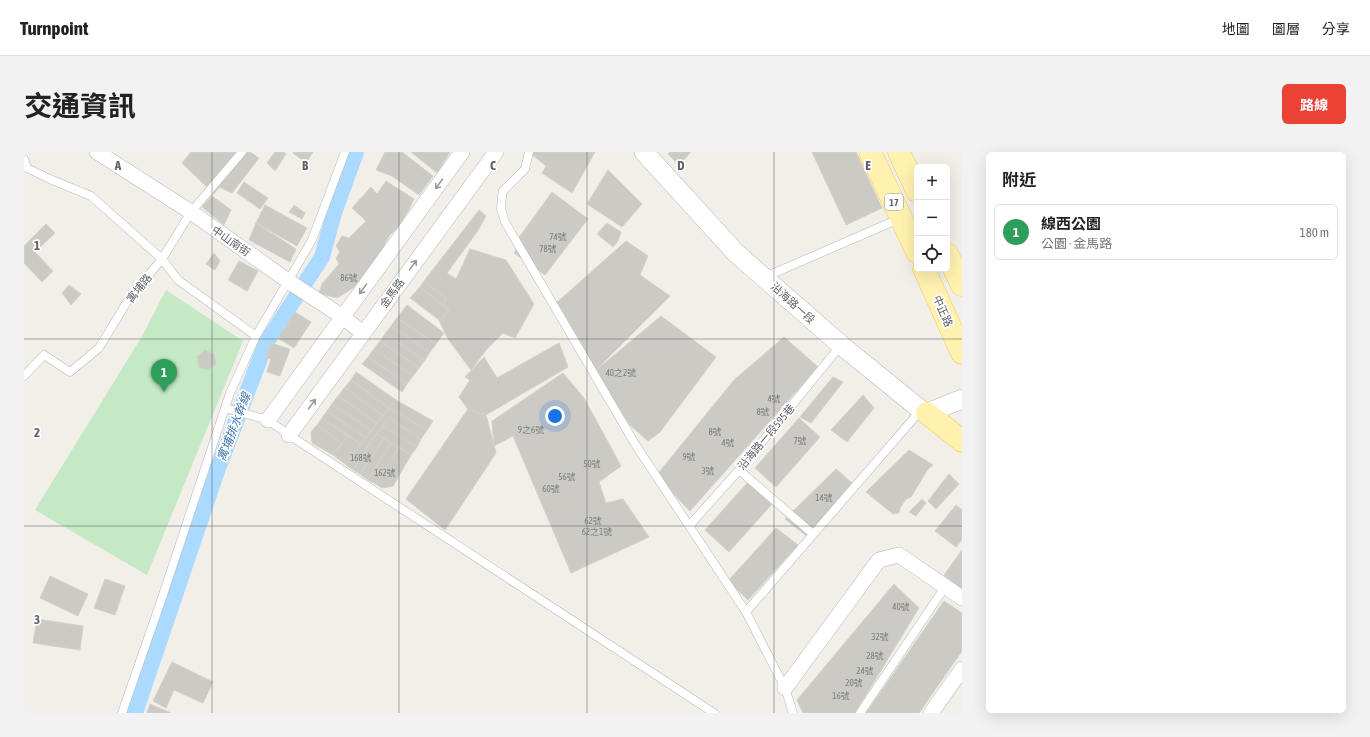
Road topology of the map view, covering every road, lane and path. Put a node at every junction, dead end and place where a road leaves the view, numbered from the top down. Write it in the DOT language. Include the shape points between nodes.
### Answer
graph roads {
  1 [pos="97,152"];
  2 [pos="242,152"];
  3 [pos="346,152"];
  4 [pos="462,152"];
  5 [pos="496,152"];
  6 [pos="529,152"];
  7 [pos="645,152"];
  8 [pos="870,152"];
  9 [pos="899,152"];
  10 [pos="24,160"];
  11 [pos="914,184"];
  12 [pos="191,212"];
  13 [pos="902,218"];
  14 [pos="914,245"];
  15 [pos="162,259"];
  16 [pos="950,260"];
  17 [pos="925,272"];
  18 [pos="764,277"];
  19 [pos="288,281"];
  20 [pos="962,285"];
  21 [pos="343,317"];
  22 [pos="363,333"];
  23 [pos="256,336"];
  24 [pos="841,345"];
  25 [pos="962,354"];
  26 [pos="24,376"];
  27 [pos="962,399"];
  28 [pos="225,408"];
  29 [pos="924,411"];
  30 [pos="268,420"];
  31 [pos="289,435"];
  32 [pos="962,441"];
  33 [pos="739,470"];
  34 [pos="689,526"];
  35 [pos="813,534"];
  36 [pos="946,587"];
  37 [pos="962,598"];
  38 [pos="746,612"];
  39 [pos="962,669"];
  40 [pos="785,688"];
  41 [pos="122,713"];
  42 [pos="714,713"];
  43 [pos="793,713"];
  44 [pos="860,713"];
  45 [pos="932,713"];
  1 -- 12 [label="street, 中山南街"];
  2 -- 12 [label="lane, 寓埔路"];
  3 -- 19 [label="lane" via="312,240"];
  4 -- 21 [label="street, one-way"];
  22 -- 5 [label="street, 金馬路, one-way"];
  6 -- 34 [label="lane" via="525,169 503,191 501,209 505,222 636,444"];
  7 -- 18 [label="street, 沿海路一段" via="736,253"];
  8 -- 13 [label="main road, 17"];
  9 -- 11 [label="main road, 17"];
  10 -- 15 [label="lane" via="27,168 91,196"];
  12 -- 15 [label="lane, 寓埔路"];
  12 -- 19 [label="street, 中山南街"];
  13 -- 14 [label="main road, 17"];
  13 -- 18 [label="lane"];
  15 -- 23 [label="lane" via="178,280"];
  15 -- 26 [label="lane, 寓埔路" via="130,297 99,348 70,372 44,355"];
  16 -- 20 [label="main road"];
  17 -- 25 [label="main road, 中正路"];
  18 -- 24 [label="street, 沿海路一段"];
  19 -- 21 [label="street, 中山南街"];
  19 -- 23 [label="lane"];
  21 -- 22 [label="street, 中山南街"];
  21 -- 30 [label="street"];
  31 -- 22 [label="street, 金馬路, one-way"];
  23 -- 28 [label="lane"];
  24 -- 29 [label="street, 沿海路一段"];
  24 -- 33 [label="lane, 沿海路一段595巷"];
  27 -- 29 [label="street"];
  28 -- 30 [label="lane"];
  28 -- 41 [label="lane"];
  29 -- 32 [label="main road"];
  29 -- 35 [label="lane"];
  30 -- 31 [label="lane"];
  31 -- 42 [label="lane"];
  33 -- 34 [label="lane, 沿海路一段595巷"];
  33 -- 35 [label="lane"];
  34 -- 38 [label="lane"];
  35 -- 38 [label="lane"];
  36 -- 37 [label="street"];
  36 -- 40 [label="street" via="899,555 879,560"];
  36 -- 44 [label="lane"];
  38 -- 40 [label="lane"];
  39 -- 45 [label="street"];
  40 -- 43 [label="lane"];
}
